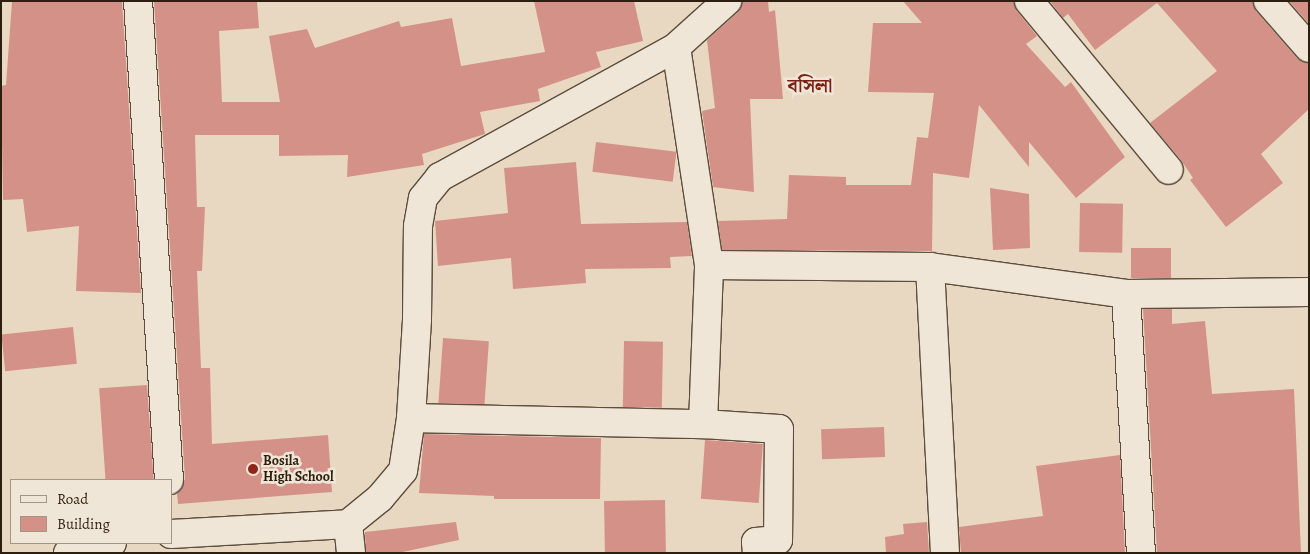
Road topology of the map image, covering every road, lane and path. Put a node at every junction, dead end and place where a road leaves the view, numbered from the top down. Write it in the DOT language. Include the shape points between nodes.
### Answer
graph roads {
  1 [pos="138,1"];
  2 [pos="727,1"];
  3 [pos="1029,1"];
  4 [pos="1268,1"];
  5 [pos="676,47"];
  6 [pos="1309,48"];
  7 [pos="1169,170"];
  8 [pos="709,265"];
  9 [pos="930,267"];
  10 [pos="1309,292"];
  11 [pos="1126,294"];
  12 [pos="410,418"];
  13 [pos="703,424"];
  14 [pos="169,479"];
  15 [pos="348,524"];
  16 [pos="172,534"];
  17 [pos="108,544"];
  18 [pos="68,553"];
  19 [pos="350,553"];
  20 [pos="757,553"];
  21 [pos="945,553"];
  22 [pos="1141,553"];
  1 -- 14 [label="street"];
  2 -- 5 [label="street"];
  3 -- 7 [label="street"];
  4 -- 6 [label="street"];
  5 -- 8 [label="street"];
  5 -- 12 [label="street" via="440,177 423,198 418,226 417,319"];
  8 -- 9 [label="street"];
  8 -- 13 [label="street"];
  9 -- 11 [label="street"];
  9 -- 21 [label="street"];
  10 -- 11 [label="street"];
  11 -- 22 [label="street"];
  12 -- 13 [label="street"];
  12 -- 15 [label="street" via="403,471 380,498"];
  13 -- 20 [label="street" via="779,429 778,540 756,542"];
  15 -- 16 [label="street"];
  15 -- 19 [label="street"];
  17 -- 18 [label="street"];
}
